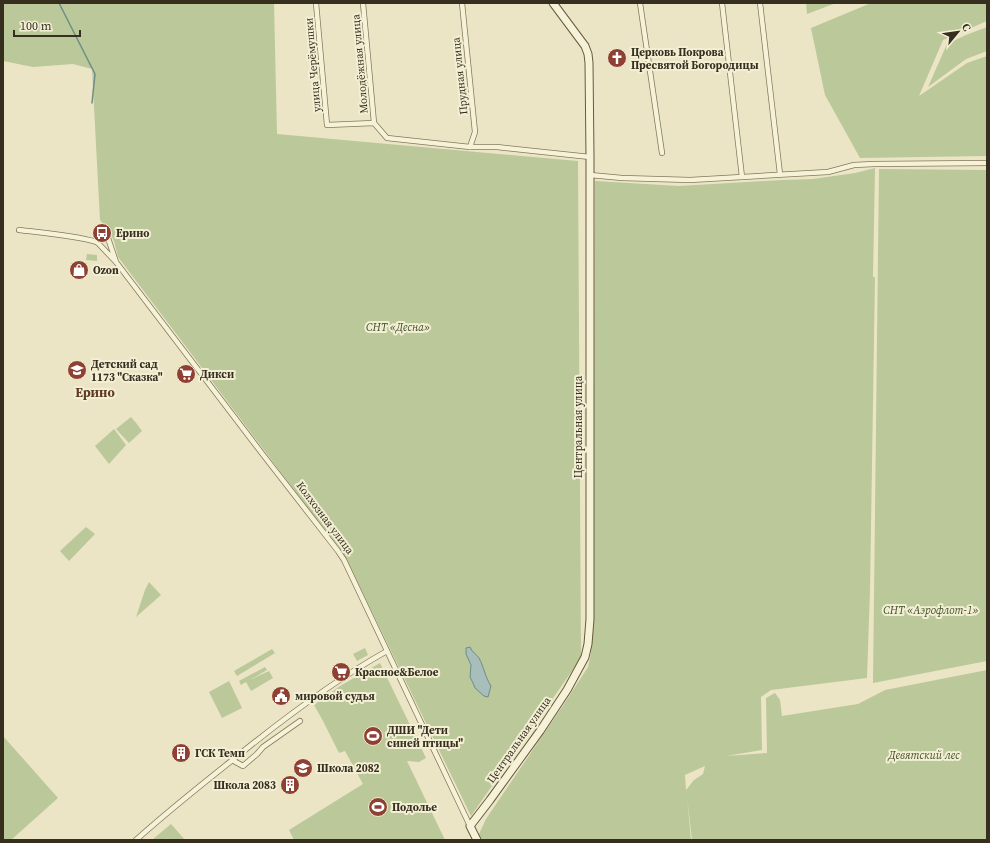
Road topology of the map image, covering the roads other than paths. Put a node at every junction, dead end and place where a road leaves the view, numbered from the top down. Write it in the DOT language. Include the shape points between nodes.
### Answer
graph roads {
  1 [pos="316,3"];
  2 [pos="363,3"];
  3 [pos="462,3"];
  4 [pos="553,3"];
  5 [pos="640,3"];
  6 [pos="722,3"];
  7 [pos="760,3"];
  8 [pos="374,123"];
  9 [pos="470,146"];
  10 [pos="662,153"];
  11 [pos="590,157"];
  12 [pos="987,163"];
  13 [pos="780,174"];
  14 [pos="590,175"];
  15 [pos="742,177"];
  16 [pos="19,230"];
  17 [pos="97,242"];
  18 [pos="116,262"];
  19 [pos="387,651"];
  20 [pos="300,721"];
  21 [pos="232,760"];
  22 [pos="470,826"];
  23 [pos="136,840"];
  24 [pos="477,840"];
  1 -- 8 [label="street, улица Черёмушки" via="327,125"];
  2 -- 8 [label="street, Молодёжная улица"];
  3 -- 9 [label="street, Прудная улица" via="475,132"];
  4 -- 11 [label="street, Центральная улица" via="585,46 588,54"];
  5 -- 10 [label="street"];
  6 -- 15 [label="street"];
  7 -- 13 [label="street"];
  8 -- 9 [label="street" via="386,138"];
  9 -- 11 [label="street"];
  11 -- 14 [label="street, Центральная улица"];
  12 -- 13 [label="street" via="854,165 828,172"];
  13 -- 15 [label="street"];
  14 -- 15 [label="street" via="690,180"];
  14 -- 22 [label="street, Центральная улица" via="588,644 585,657 567,690 527,750"];
  16 -- 17 [label="street"];
  17 -- 18 [label="street, Колхозная улица"];
  17 -- 18 [label="street, Колхозная улица" via="100,236 107,236"];
  18 -- 19 [label="street, Колхозная улица" via="338,551"];
  19 -- 21 [label="street" via="312,699"];
  19 -- 22 [label="street, Колхозная улица"];
  20 -- 21 [label="street" via="263,747 243,766"];
  21 -- 23 [label="street" via="164,814"];
  22 -- 24 [label="street, Колхозная улица"];
}
